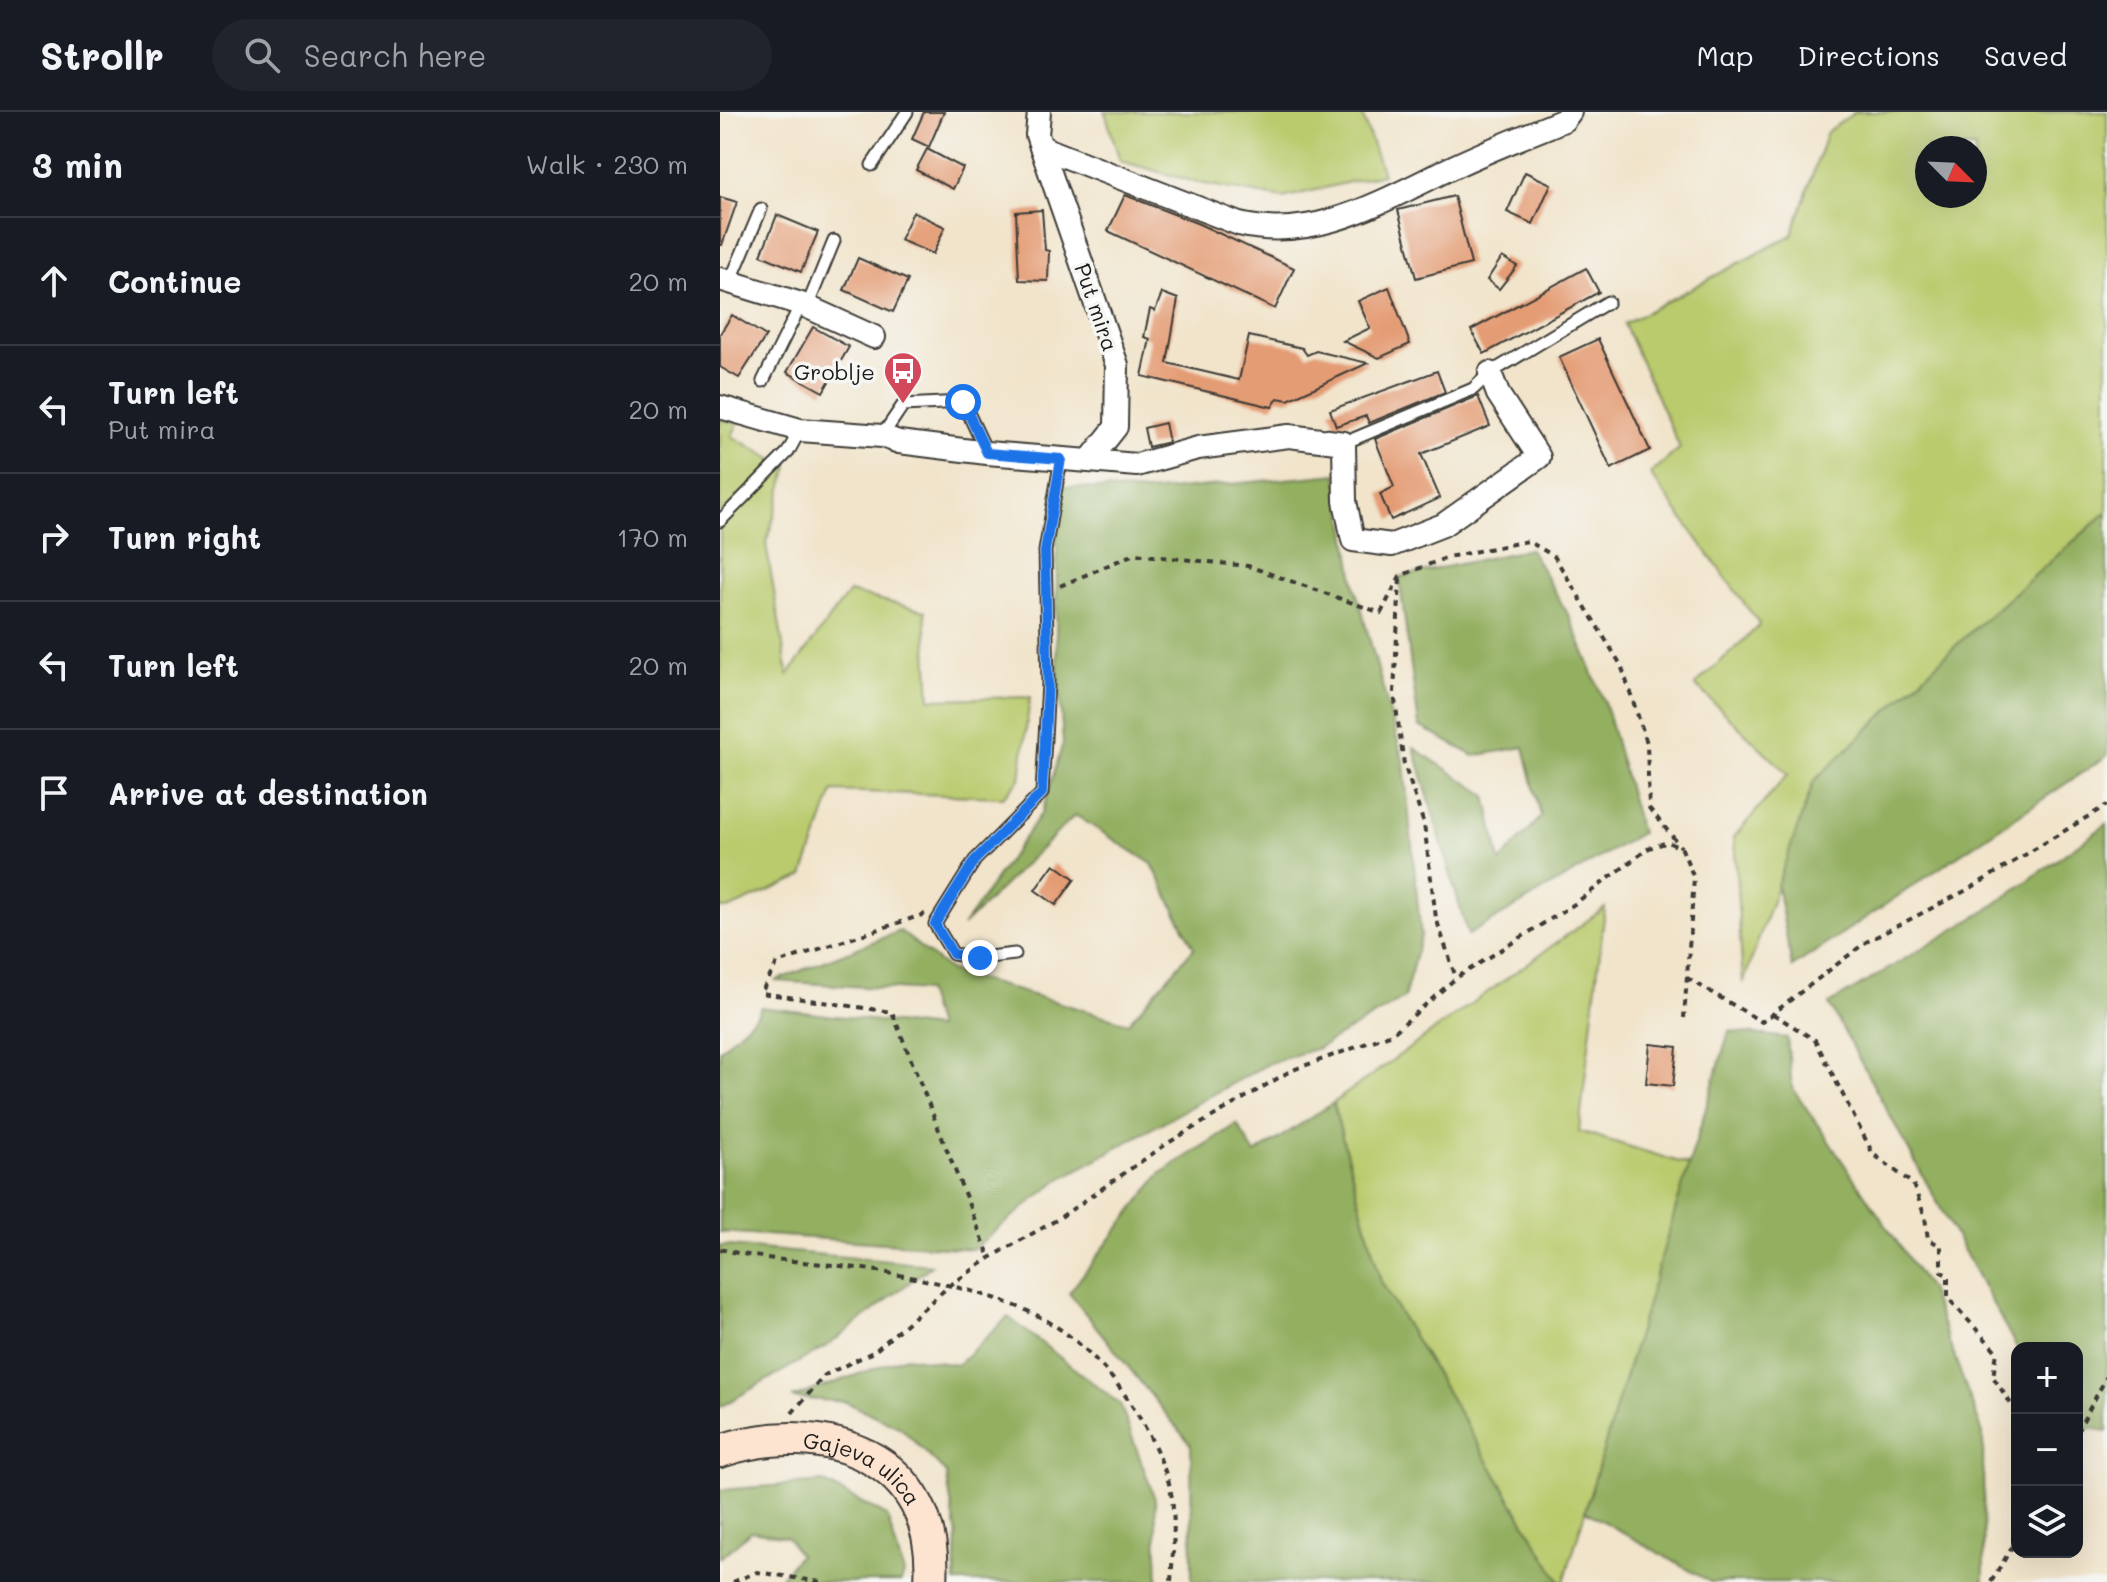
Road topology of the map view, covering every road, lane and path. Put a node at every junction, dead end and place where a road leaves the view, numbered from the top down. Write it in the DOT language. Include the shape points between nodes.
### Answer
graph roads {
  1 [pos="907,112"];
  2 [pos="1039,112"];
  3 [pos="1570,112"];
  4 [pos="1041,147"];
  5 [pos="872,165"];
  6 [pos="761,209"];
  7 [pos="834,241"];
  8 [pos="725,280"];
  9 [pos="1608,302"];
  10 [pos="804,305"];
  11 [pos="874,337"];
  12 [pos="1490,373"];
  13 [pos="763,381"];
  14 [pos="720,407"];
  15 [pos="800,430"];
  16 [pos="882,436"];
  17 [pos="1344,443"];
  18 [pos="995,453"];
  19 [pos="1061,459"];
  20 [pos="1089,461"];
  21 [pos="720,521"];
  22 [pos="1400,576"];
  23 [pos="1045,593"];
  24 [pos="2107,805"];
  25 [pos="1682,849"];
  26 [pos="946,907"];
  27 [pos="1015,954"];
  28 [pos="1456,978"];
  29 [pos="1687,978"];
  30 [pos="1773,1014"];
  31 [pos="1684,1018"];
  32 [pos="720,1249"];
  33 [pos="990,1258"];
  34 [pos="949,1286"];
  35 [pos="2107,1376"];
  36 [pos="2011,1404"];
  37 [pos="2083,1421"];
  38 [pos="767,1442"];
  39 [pos="720,1451"];
  40 [pos="2011,1549"];
  41 [pos="733,1582"];
  42 [pos="821,1582"];
  43 [pos="931,1582"];
  44 [pos="1171,1582"];
  45 [pos="1991,1582"];
  1 -- 5 [label="lane"];
  2 -- 4 [label="street, Put mira"];
  3 -- 4 [label="street" via="1564,120 1350,217 1268,231"];
  4 -- 20 [label="street, Put mira" via="1117,365 1116,427"];
  6 -- 8 [label="lane"];
  7 -- 10 [label="lane"];
  8 -- 10 [label="street"];
  9 -- 12 [label="lane"];
  10 -- 11 [label="street"];
  10 -- 13 [label="lane"];
  12 -- 17 [label="lane" via="1473,389"];
  12 -- 17 [label="street" via="1539,457 1443,525 1392,545 1353,540 1345,501"];
  14 -- 15 [label="street"];
  15 -- 16 [label="street"];
  15 -- 21 [label="lane" via="788,452"];
  16 -- 18 [label="street"];
  16 -- 18 [label="lane" via="903,405 963,402"];
  17 -- 20 [label="street" via="1289,436 1198,448 1137,465"];
  18 -- 19 [label="street"];
  19 -- 20 [label="street"];
  19 -- 23 [label="lane" via="1045,551"];
  22 -- 23 [label="path" via="1381,613 1248,566 1134,554"];
  22 -- 25 [label="path" via="1448,557 1528,541 1554,556 1621,665 1647,743 1649,808"];
  22 -- 28 [label="path" via="1394,693 1404,764 1424,824 1436,918"];
  23 -- 26 [label="lane" via="1048,683 1042,793 975,860"];
  24 -- 30 [label="path" via="1969,889 1866,942"];
  25 -- 28 [label="path" via="1668,842 1649,848 1573,905"];
  25 -- 29 [label="path" via="1694,878"];
  26 -- 27 [label="lane" via="935,924 953,954"];
  26 -- 33 [label="path" via="777,963 761,993 892,1012"];
  28 -- 33 [label="path" via="1392,1034 1290,1071"];
  29 -- 30 [label="path" via="1762,1022"];
  29 -- 31 [label="path"];
  30 -- 36 [label="path" via="1815,1040 1873,1154 1913,1184 1928,1239 1941,1246 1948,1298 1997,1352 1993,1377"];
  32 -- 34 [label="path"];
  33 -- 34 [label="path"];
  34 -- 38 [label="path" via="875,1351 825,1375"];
  34 -- 44 [label="path" via="1035,1315 1079,1345 1127,1395 1167,1475 1174,1535"];
  35 -- 37 [label="path"];
  38 -- 39 [label="main road, Gajeva ulica"];
  38 -- 43 [label="main road, Gajeva ulica" via="815,1440 847,1446 880,1461 909,1488 927,1525"];
  40 -- 45 [label="path"];
  41 -- 42 [label="path" via="757,1572"];
}
